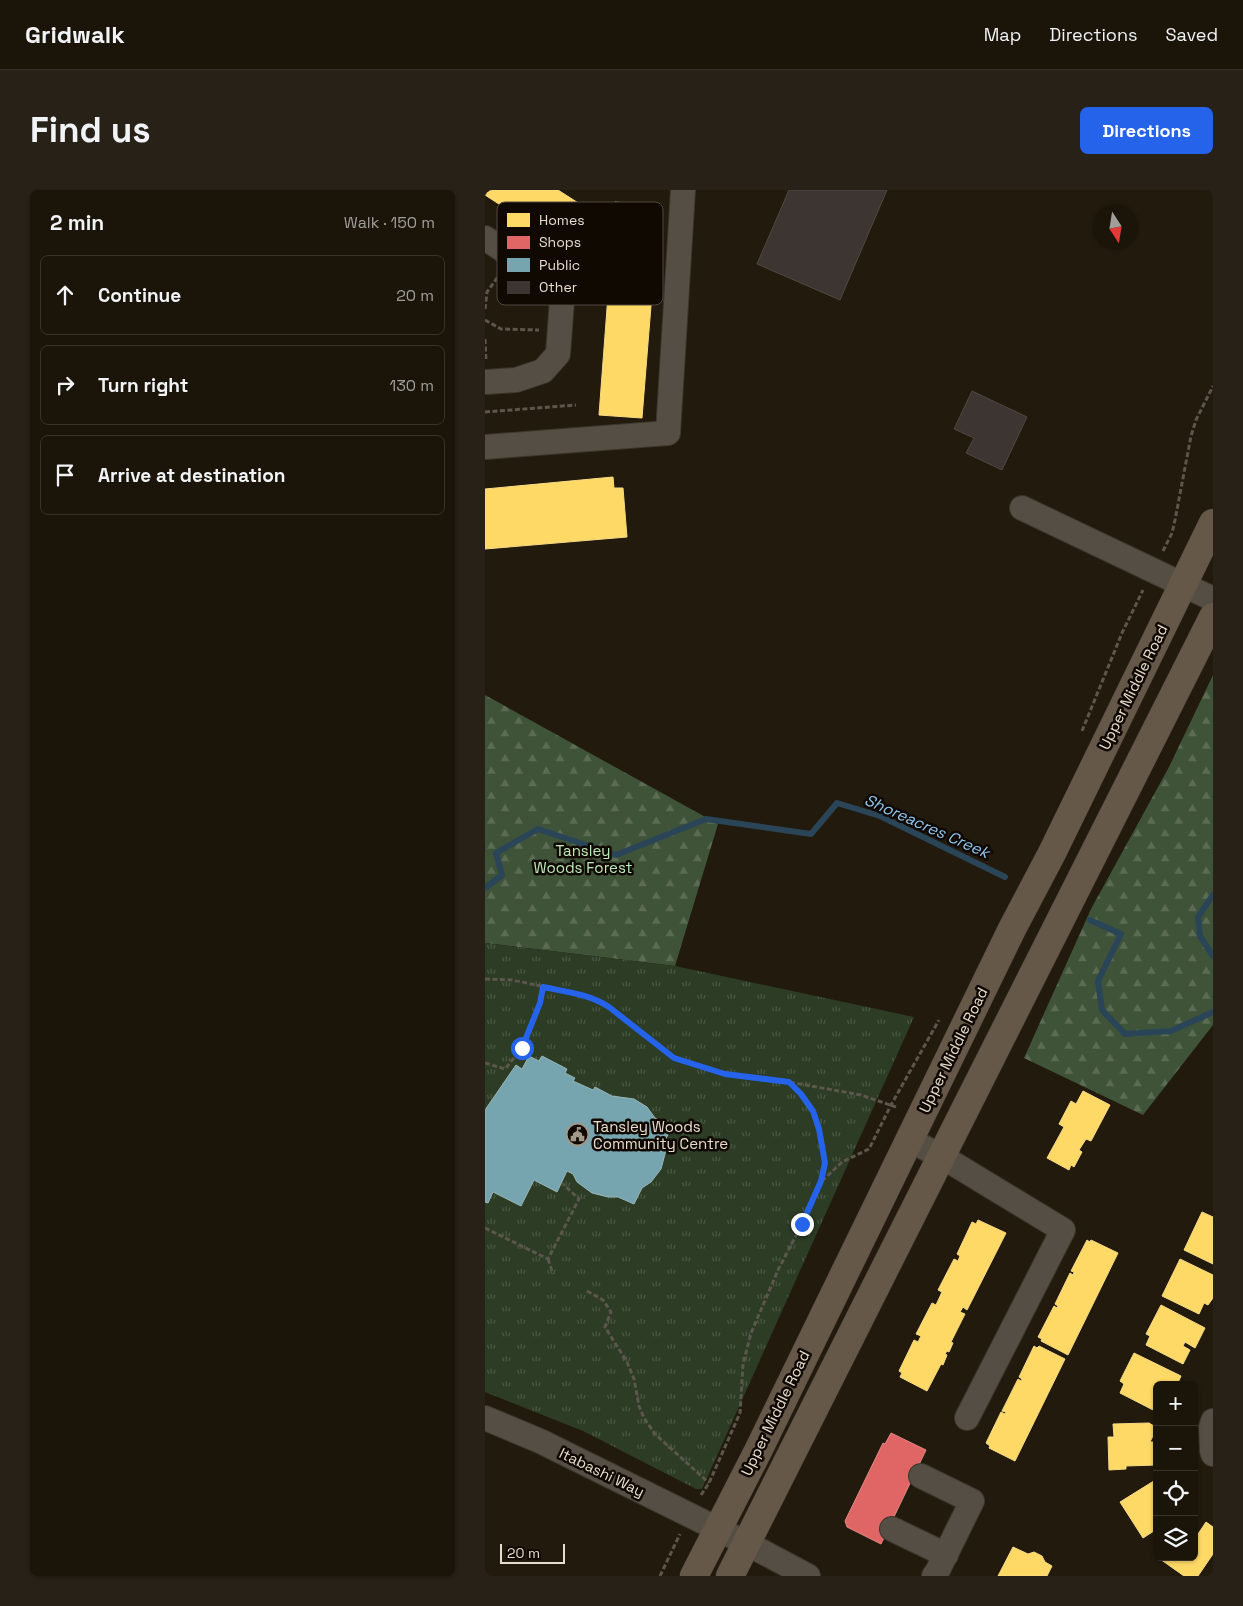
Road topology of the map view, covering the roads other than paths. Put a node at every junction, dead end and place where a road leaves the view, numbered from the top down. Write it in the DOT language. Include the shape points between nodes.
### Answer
graph roads {
  1 [pos="683,190"];
  2 [pos="485,238"];
  3 [pos="497,246"];
  4 [pos="562,305"];
  5 [pos="485,382"];
  6 [pos="485,447"];
  7 [pos="1022,508"];
  8 [pos="1213,523"];
  9 [pos="1183,584"];
  10 [pos="1213,599"];
  11 [pos="1213,617"];
  12 [pos="909,1140"];
  13 [pos="941,1156"];
  14 [pos="485,1418"];
  15 [pos="967,1418"];
  16 [pos="1213,1421"];
  17 [pos="1213,1454"];
  18 [pos="921,1476"];
  19 [pos="717,1529"];
  20 [pos="892,1529"];
  21 [pos="746,1543"];
  22 [pos="946,1555"];
  23 [pos="694,1576"];
  24 [pos="730,1576"];
  25 [pos="808,1576"];
  26 [pos="933,1576"];
  1 -- 6 [label="street" via="668,433"];
  2 -- 3 [label="street"];
  4 -- 5 [label="street" via="558,354 543,371 516,380"];
  7 -- 9 [label="street"];
  8 -- 9 [label="main road, Upper Middle Road"];
  9 -- 10 [label="street"];
  9 -- 12 [label="main road, Upper Middle Road"];
  11 -- 13 [label="main road, Upper Middle Road"];
  12 -- 13 [label="street"];
  12 -- 19 [label="main road, Upper Middle Road"];
  13 -- 15 [label="street" via="1063,1230"];
  13 -- 21 [label="main road, Upper Middle Road"];
  14 -- 19 [label="street, Itabashi Way" via="540,1441"];
  16 -- 17 [label="street"];
  18 -- 22 [label="street" via="972,1501"];
  19 -- 21 [label="street, Itabashi Way"];
  19 -- 23 [label="main road, Upper Middle Road"];
  20 -- 22 [label="street"];
  21 -- 24 [label="main road, Upper Middle Road"];
  21 -- 25 [label="street, Itabashi Way"];
  22 -- 26 [label="street"];
}
